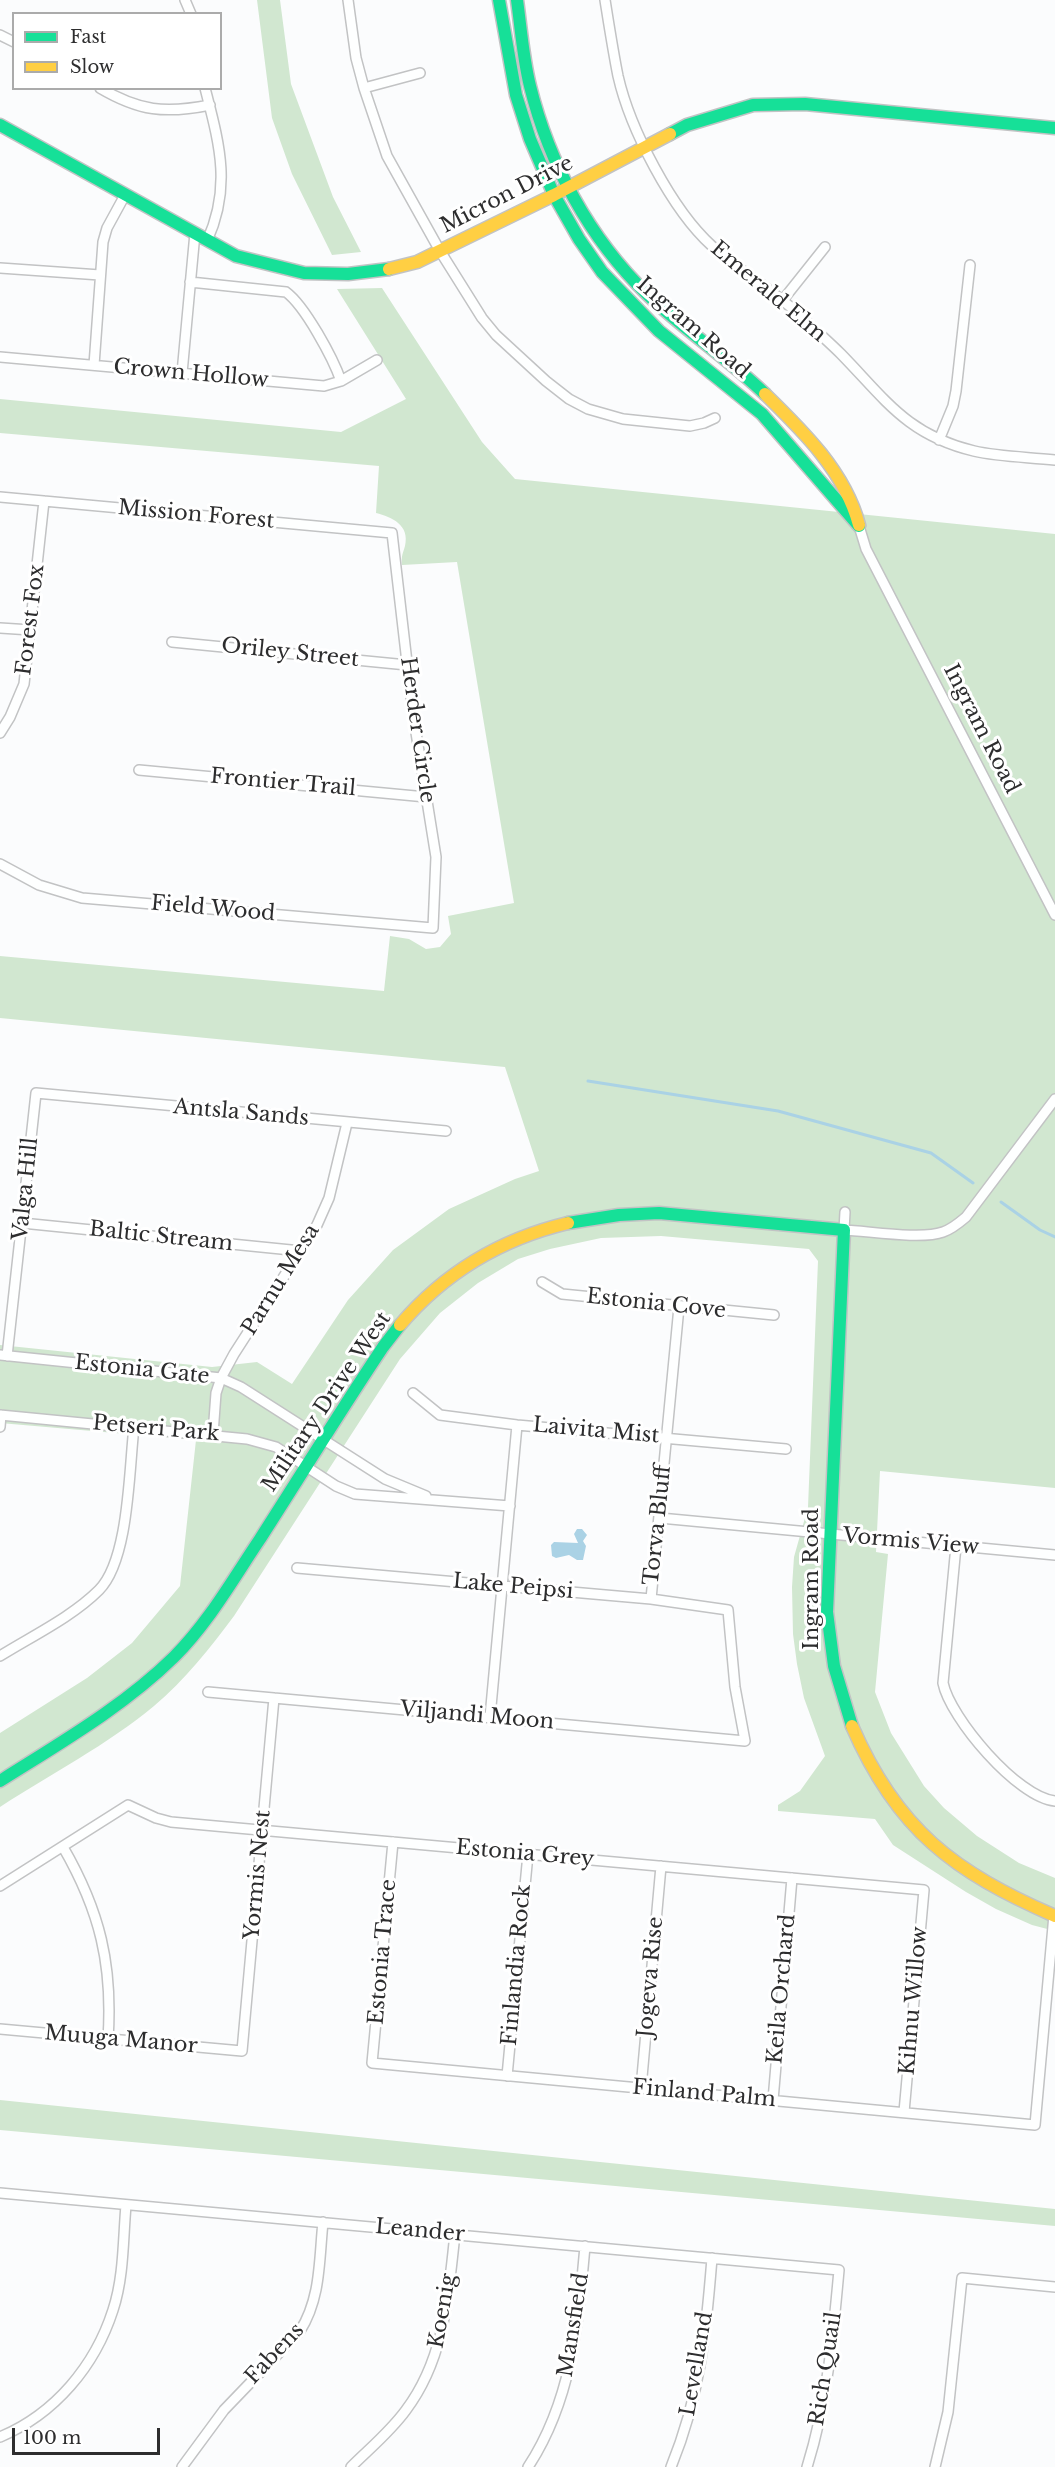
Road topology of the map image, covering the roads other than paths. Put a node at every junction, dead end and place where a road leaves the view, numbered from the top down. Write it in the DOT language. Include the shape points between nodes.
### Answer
graph roads {
  1 [pos="348,0"];
  2 [pos="499,0"];
  3 [pos="517,0"];
  4 [pos="605,0"];
  5 [pos="420,73"];
  6 [pos="364,88"];
  7 [pos="104,90"];
  8 [pos="206,90"];
  9 [pos="210,105"];
  10 [pos="1,127"];
  11 [pos="1055,128"];
  12 [pos="645,146"];
  13 [pos="569,187"];
  14 [pos="125,195"];
  15 [pos="554,195"];
  16 [pos="195,234"];
  17 [pos="207,241"];
  18 [pos="825,247"];
  19 [pos="440,251"];
  20 [pos="970,265"];
  21 [pos="0,268"];
  22 [pos="100,275"];
  23 [pos="190,282"];
  24 [pos="782,301"];
  25 [pos="0,357"];
  26 [pos="376,360"];
  27 [pos="94,365"];
  28 [pos="182,373"];
  29 [pos="340,381"];
  30 [pos="715,418"];
  31 [pos="792,421"];
  32 [pos="779,433"];
  33 [pos="939,440"];
  34 [pos="1055,460"];
  35 [pos="0,496"];
  36 [pos="44,501"];
  37 [pos="859,526"];
  38 [pos="392,533"];
  39 [pos="0,628"];
  40 [pos="31,630"];
  41 [pos="172,642"];
  42 [pos="407,665"];
  43 [pos="0,733"];
  44 [pos="139,770"];
  45 [pos="426,797"];
  46 [pos="0,864"];
  47 [pos="1055,915"];
  48 [pos="433,928"];
  49 [pos="36,1094"];
  50 [pos="1055,1099"];
  51 [pos="347,1123"];
  52 [pos="446,1131"];
  53 [pos="845,1212"];
  54 [pos="22,1223"];
  55 [pos="844,1230"];
  56 [pos="301,1251"];
  57 [pos="542,1282"];
  58 [pos="679,1307"];
  59 [pos="774,1315"];
  60 [pos="4,1356"];
  61 [pos="221,1378"];
  62 [pos="413,1393"];
  63 [pos="1,1415"];
  64 [pos="517,1425"];
  65 [pos="0,1427"];
  66 [pos="134,1427"];
  67 [pos="213,1434"];
  68 [pos="667,1437"];
  69 [pos="325,1439"];
  70 [pos="786,1449"];
  71 [pos="306,1467"];
  72 [pos="431,1498"];
  73 [pos="510,1506"];
  74 [pos="660,1518"];
  75 [pos="830,1534"];
  76 [pos="956,1546"];
  77 [pos="1055,1555"];
  78 [pos="297,1568"];
  79 [pos="502,1586"];
  80 [pos="651,1599"];
  81 [pos="0,1656"];
  82 [pos="208,1692"];
  83 [pos="274,1698"];
  84 [pos="490,1716"];
  85 [pos="746,1742"];
  86 [pos="0,1781"];
  87 [pos="1055,1801"];
  88 [pos="262,1829"];
  89 [pos="393,1842"];
  90 [pos="63,1847"];
  91 [pos="528,1854"];
  92 [pos="661,1866"];
  93 [pos="792,1878"];
  94 [pos="0,1886"];
  95 [pos="924,1890"];
  96 [pos="1055,1916"];
  97 [pos="0,2029"];
  98 [pos="108,2039"];
  99 [pos="242,2051"];
  100 [pos="372,2063"];
  101 [pos="507,2076"];
  102 [pos="641,2088"];
  103 [pos="772,2100"];
  104 [pos="904,2112"];
  105 [pos="0,2193"];
  106 [pos="126,2205"];
  107 [pos="323,2222"];
  108 [pos="455,2234"];
  109 [pos="585,2246"];
  110 [pos="712,2258"];
  111 [pos="839,2270"];
  112 [pos="1055,2287"];
  113 [pos="0,2437"];
  114 [pos="182,2467"];
  115 [pos="351,2467"];
  116 [pos="528,2467"];
  117 [pos="671,2467"];
  118 [pos="807,2467"];
  119 [pos="936,2467"];
  1 -- 6 [label="street"];
  2 -- 15 [label="street, Ingram Road" via="516,95 540,168"];
  3 -- 13 [label="street, Ingram Road" via="536,108 555,162"];
  4 -- 12 [label="street, Emerald Elm" via="619,78"];
  5 -- 6 [label="street"];
  6 -- 19 [label="street" via="387,156"];
  7 -- 9 [label="street" via="147,109 172,111"];
  8 -- 9 [label="street"];
  9 -- 17 [label="street" via="222,177 219,207"];
  10 -- 14 [label="street, Micron Drive"];
  11 -- 12 [label="street, Micron Drive" via="805,104 753,105 708,117"];
  12 -- 13 [label="street, Micron Drive"];
  12 -- 24 [label="street, Emerald Elm" via="680,210 699,233"];
  13 -- 15 [label="street, Micron Drive"];
  13 -- 31 [label="street, Ingram Road" via="603,244 634,281 738,369"];
  14 -- 16 [label="street, Micron Drive"];
  14 -- 22 [label="street" via="107,228"];
  15 -- 19 [label="street, Micron Drive"];
  15 -- 32 [label="street, Ingram Road" via="602,272 634,307 658,331 762,414"];
  16 -- 17 [label="street, Micron Drive"];
  16 -- 23 [label="street"];
  17 -- 19 [label="street, Micron Drive" via="236,256 310,274 346,275 402,267"];
  18 -- 24 [label="street"];
  19 -- 30 [label="street" via="496,335 569,399 623,419 690,426"];
  20 -- 33 [label="street" via="956,391"];
  21 -- 22 [label="street"];
  22 -- 27 [label="street"];
  23 -- 28 [label="street"];
  23 -- 29 [label="street" via="286,292 297,302 326,349"];
  24 -- 33 [label="street, Emerald Elm" via="841,354 893,411"];
  25 -- 27 [label="street, Crown Hollow"];
  26 -- 29 [label="street, Crown Hollow"];
  27 -- 28 [label="street, Crown Hollow"];
  28 -- 29 [label="street, Crown Hollow" via="324,386"];
  31 -- 32 [label="street"];
  31 -- 37 [label="street, Ingram Road" via="827,460 855,504"];
  32 -- 37 [label="street, Ingram Road"];
  33 -- 34 [label="street, Emerald Elm" via="975,452"];
  35 -- 36 [label="street, Mission Forest"];
  36 -- 38 [label="street, Mission Forest"];
  36 -- 40 [label="street, Forest Fox"];
  37 -- 47 [label="street, Ingram Road" via="866,549"];
  38 -- 42 [label="street, Herder Circle"];
  39 -- 40 [label="street"];
  40 -- 43 [label="street, Forest Fox" via="24,684"];
  41 -- 42 [label="street, Oriley Street"];
  42 -- 45 [label="street, Herder Circle"];
  44 -- 45 [label="street, Frontier Trail"];
  45 -- 48 [label="street, Herder Circle" via="436,857"];
  46 -- 48 [label="street, Field Wood" via="39,885 82,898"];
  49 -- 51 [label="street, Antsla Sands"];
  49 -- 54 [label="street, Valga Hill"];
  50 -- 55 [label="street" via="955,1227 927,1235"];
  51 -- 52 [label="street, Antsla Sands"];
  51 -- 56 [label="street, Parnu Mesa" via="329,1198"];
  53 -- 55 [label="street, Ingram Road"];
  54 -- 56 [label="street, Baltic Stream"];
  54 -- 60 [label="street, Valga Hill"];
  55 -- 69 [label="street, Military Drive West" via="659,1213 600,1215 536,1230 481,1256 427,1296 389,1339"];
  55 -- 75 [label="street, Ingram Road"];
  56 -- 61 [label="street, Parnu Mesa"];
  57 -- 58 [label="street, Estonia Cove" via="562,1294"];
  58 -- 59 [label="street, Estonia Cove"];
  58 -- 68 [label="street, Torva Bluff"];
  60 -- 61 [label="street, Estonia Gate"];
  61 -- 67 [label="street, Parnu Mesa"];
  61 -- 69 [label="street, Estonia Gate"];
  62 -- 64 [label="street, Laivita Mist" via="440,1415"];
  63 -- 65 [label="street"];
  63 -- 66 [label="street, Petseri Park"];
  64 -- 68 [label="street, Laivita Mist"];
  64 -- 73 [label="street"];
  66 -- 67 [label="street, Petseri Park"];
  66 -- 81 [label="street" via="121,1548 113,1572 100,1590 78,1607"];
  67 -- 71 [label="street, Petseri Park" via="247,1438 276,1448"];
  68 -- 70 [label="street, Laivita Mist"];
  68 -- 74 [label="street, Torva Bluff"];
  69 -- 71 [label="street, Military Drive West"];
  69 -- 72 [label="street, Estonia Gate" via="385,1479"];
  71 -- 72 [label="street, Estonia Gate" via="355,1494"];
  71 -- 86 [label="street, Military Drive West" via="227,1590 173,1658 110,1711"];
  72 -- 73 [label="street, Estonia Gate"];
  73 -- 79 [label="street"];
  74 -- 75 [label="street, Vormis View"];
  74 -- 80 [label="street, Torva Bluff"];
  75 -- 76 [label="street, Vormis View"];
  75 -- 96 [label="street, Ingram Road" via="830,1648 847,1717 873,1771 891,1801 944,1856 1016,1901"];
  76 -- 77 [label="street, Vormis View"];
  76 -- 87 [label="street" via="943,1683 946,1695 988,1755 1025,1787"];
  78 -- 79 [label="street, Lake Peipsi"];
  79 -- 80 [label="street, Lake Peipsi"];
  79 -- 84 [label="street"];
  80 -- 85 [label="street, Lake Peipsi" via="728,1610 735,1687"];
  82 -- 83 [label="street, Viljandi Moon"];
  83 -- 84 [label="street, Viljandi Moon"];
  83 -- 88 [label="street, Yormis Nest"];
  84 -- 85 [label="street, Viljandi Moon"];
  88 -- 89 [label="street, Estonia Grey"];
  88 -- 90 [label="street, Estonia Grey" via="171,1822 128,1805"];
  88 -- 99 [label="street, Yormis Nest"];
  89 -- 91 [label="street, Estonia Grey"];
  89 -- 100 [label="street, Estonia Trace"];
  90 -- 94 [label="street"];
  90 -- 98 [label="street" via="90,1899 99,1929 110,2002"];
  91 -- 92 [label="street, Estonia Grey"];
  91 -- 101 [label="street, Finlandia Rock"];
  92 -- 93 [label="street, Estonia Grey"];
  92 -- 102 [label="street, Jogeva Rise"];
  93 -- 95 [label="street, Estonia Grey"];
  93 -- 103 [label="street, Keila Orchard"];
  95 -- 104 [label="street, Kihnu Willow"];
  96 -- 104 [label="street, Finland Palm" via="1035,2125"];
  97 -- 98 [label="street, Muuga Manor"];
  98 -- 99 [label="street, Muuga Manor"];
  100 -- 101 [label="street, Finland Palm"];
  101 -- 102 [label="street, Finland Palm"];
  102 -- 103 [label="street, Finland Palm"];
  103 -- 104 [label="street, Finland Palm"];
  105 -- 106 [label="street, Leander"];
  106 -- 107 [label="street, Leander"];
  106 -- 113 [label="street" via="114,2309 92,2357 50,2406 27,2424"];
  107 -- 108 [label="street, Leander"];
  107 -- 114 [label="street, Fabens" via="315,2301 309,2317 224,2410"];
  108 -- 109 [label="street, Leander"];
  108 -- 115 [label="street, Koenig" via="443,2328 429,2371 406,2410"];
  109 -- 110 [label="street, Leander"];
  109 -- 116 [label="street, Mansfield" via="573,2358 550,2427"];
  110 -- 111 [label="street, Leander"];
  110 -- 117 [label="street, Levelland" via="702,2362 694,2401"];
  111 -- 118 [label="street, Rich Quail" via="830,2373"];
  112 -- 119 [label="street" via="962,2278 948,2412"];
}
